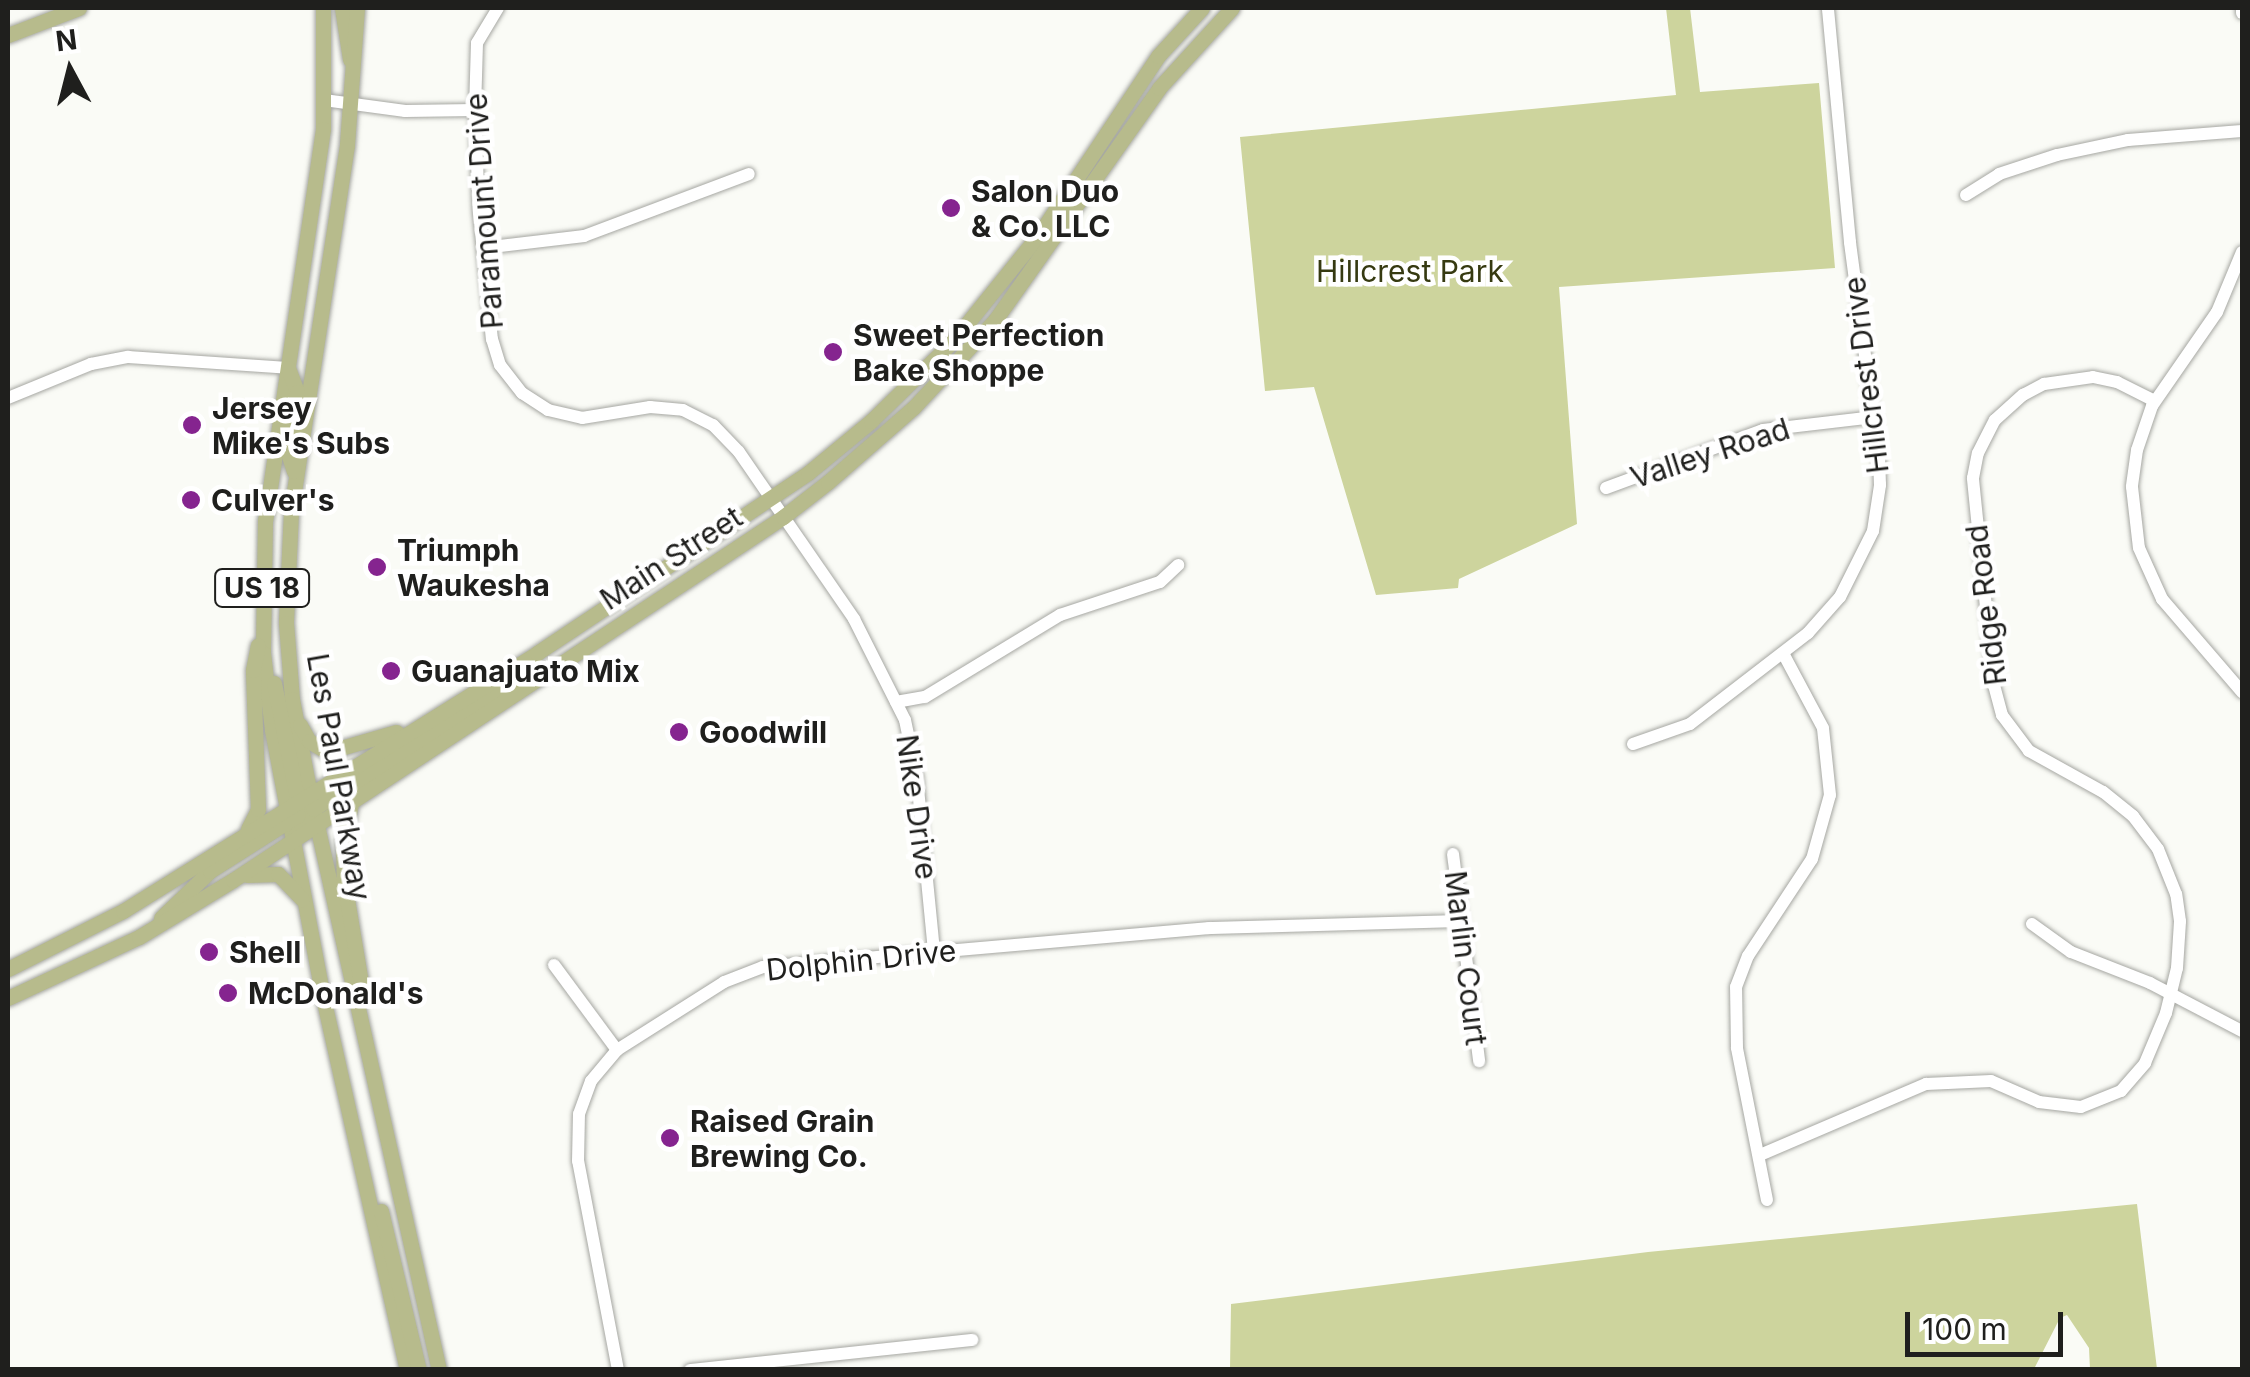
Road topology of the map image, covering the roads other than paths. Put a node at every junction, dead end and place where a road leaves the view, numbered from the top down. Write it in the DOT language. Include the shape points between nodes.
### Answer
graph roads {
  1 [pos="79,8"];
  2 [pos="323,8"];
  3 [pos="342,8"];
  4 [pos="357,8"];
  5 [pos="498,8"];
  6 [pos="1232,8"];
  7 [pos="1828,8"];
  8 [pos="1198,12"];
  9 [pos="1209,30"];
  10 [pos="8,35"];
  11 [pos="354,72"];
  12 [pos="1134,88"];
  13 [pos="324,100"];
  14 [pos="1150,100"];
  15 [pos="351,106"];
  16 [pos="475,110"];
  17 [pos="1112,120"];
  18 [pos="1128,130"];
  19 [pos="2242,131"];
  20 [pos="749,174"];
  21 [pos="1966,194"];
  22 [pos="309,235"];
  23 [pos="482,248"];
  24 [pos="2242,252"];
  25 [pos="2239,272"];
  26 [pos="288,368"];
  27 [pos="313,369"];
  28 [pos="917,376"];
  29 [pos="8,398"];
  30 [pos="2156,401"];
  31 [pos="1874,417"];
  32 [pos="879,438"];
  33 [pos="296,478"];
  34 [pos="1606,488"];
  35 [pos="770,501"];
  36 [pos="782,517"];
  37 [pos="1178,565"];
  38 [pos="262,636"];
  39 [pos="556,641"];
  40 [pos="1783,654"];
  41 [pos="2242,692"];
  42 [pos="896,702"];
  43 [pos="295,713"];
  44 [pos="424,722"];
  45 [pos="1633,744"];
  46 [pos="351,804"];
  47 [pos="303,811"];
  48 [pos="241,836"];
  49 [pos="294,839"];
  50 [pos="1453,854"];
  51 [pos="201,862"];
  52 [pos="233,880"];
  53 [pos="305,908"];
  54 [pos="1462,921"];
  55 [pos="2032,924"];
  56 [pos="92,928"];
  57 [pos="141,936"];
  58 [pos="934,952"];
  59 [pos="554,965"];
  60 [pos="8,969"];
  61 [pos="2171,993"];
  62 [pos="8,998"];
  63 [pos="2242,1032"];
  64 [pos="618,1050"];
  65 [pos="367,1053"];
  66 [pos="1479,1062"];
  67 [pos="359,1151"];
  68 [pos="1760,1155"];
  69 [pos="1767,1200"];
  70 [pos="972,1340"];
  71 [pos="408,1370"];
  72 [pos="419,1370"];
  73 [pos="439,1370"];
  74 [pos="618,1370"];
  75 [pos="690,1370"];
  1 -- 10 [label="main road"];
  2 -- 13 [label="main road, Les Paul Parkway / US 18"];
  3 -- 11 [label="main road"];
  4 -- 11 [label="main road, Les Paul Parkway / US 18"];
  5 -- 16 [label="street, Paramount Drive" via="477,44"];
  6 -- 9 [label="main road, Main Street"];
  7 -- 31 [label="street, Hillcrest Drive"];
  8 -- 9 [label="main road"];
  8 -- 12 [label="main road, Main Street"];
  9 -- 14 [label="main road, Main Street"];
  11 -- 15 [label="main road, Les Paul Parkway / US 18"];
  12 -- 14 [label="main road"];
  12 -- 17 [label="main road, Main Street"];
  13 -- 15 [label="street"];
  13 -- 22 [label="main road, Les Paul Parkway / US 18"];
  14 -- 18 [label="main road, Main Street"];
  15 -- 16 [label="street"];
  15 -- 27 [label="main road, Les Paul Parkway / US 18"];
  16 -- 23 [label="street, Paramount Drive"];
  17 -- 18 [label="main road"];
  17 -- 28 [label="main road, Main Street" via="1040,234"];
  18 -- 32 [label="main road, Main Street" via="995,320"];
  19 -- 21 [label="street" via="2128,140 2057,155 1999,174"];
  20 -- 23 [label="street" via="584,236"];
  22 -- 26 [label="main road, Les Paul Parkway / US 18"];
  22 -- 27 [label="main road" via="312,259 298,345"];
  23 -- 35 [label="street, Paramount Drive" via="492,339 500,365 522,393 548,410 582,418 658,406 692,413 739,452"];
  24 -- 25 [label="street"];
  25 -- 30 [label="street"];
  26 -- 29 [label="street" via="128,358 91,364"];
  26 -- 33 [label="main road" via="297,392 288,454"];
  26 -- 38 [label="main road, Les Paul Parkway / US 18" via="265,520"];
  27 -- 33 [label="main road, Les Paul Parkway / US 18"];
  28 -- 32 [label="main road" via="909,395 878,425"];
  28 -- 35 [label="main road, Main Street"];
  30 -- 41 [label="street" via="2132,473 2139,548 2171,613"];
  30 -- 61 [label="street, Ridge Road" via="2093,377 2034,388 1989,430 1975,465 1973,494 2002,715 2030,752 2110,796 2158,848 2180,921"];
  31 -- 34 [label="street, Valley Road" via="1763,430"];
  31 -- 40 [label="street, Hillcrest Drive" via="1880,485 1870,539 1830,610"];
  32 -- 36 [label="main road, Main Street"];
  33 -- 43 [label="main road, Les Paul Parkway / US 18" via="286,588"];
  35 -- 36 [label="street, Paramount Drive"];
  35 -- 39 [label="main road, Main Street"];
  36 -- 42 [label="street, Nike Drive" via="864,634"];
  36 -- 46 [label="main road, Main Street"];
  37 -- 42 [label="street" via="1160,582 1060,614 925,697"];
  38 -- 47 [label="main road, Les Paul Parkway / US 18" via="268,702"];
  38 -- 48 [label="main road" via="253,670 258,809"];
  39 -- 44 [label="main road, Main Street"];
  39 -- 47 [label="main road" via="474,707"];
  40 -- 45 [label="street, Hillcrest Drive" via="1690,724"];
  40 -- 68 [label="street" via="1824,728 1830,795 1812,859 1748,956 1736,986 1737,1048"];
  42 -- 58 [label="street, Nike Drive" via="916,768"];
  43 -- 44 [label="main road" via="309,741 327,752"];
  43 -- 47 [label="main road, Les Paul Parkway / US 18"];
  44 -- 47 [label="main road, Main Street"];
  46 -- 47 [label="main road, Main Street"];
  46 -- 65 [label="main road" via="344,881"];
  47 -- 48 [label="main road, Main Street"];
  47 -- 49 [label="main road, Les Paul Parkway / US 18"];
  47 -- 49 [label="main road, Main Street"];
  47 -- 57 [label="main road" via="210,870"];
  47 -- 65 [label="main road, Les Paul Parkway / US 18"];
  48 -- 51 [label="main road, Main Street"];
  49 -- 52 [label="main road, Main Street"];
  49 -- 53 [label="main road, Les Paul Parkway / US 18"];
  50 -- 54 [label="street, Marlin Court"];
  51 -- 56 [label="main road, Main Street"];
  51 -- 57 [label="main road" via="132,917 128,929"];
  52 -- 53 [label="main road" via="278,874"];
  52 -- 57 [label="main road, Main Street"];
  53 -- 67 [label="main road, Les Paul Parkway / US 18"];
  54 -- 58 [label="street, Dolphin Drive" via="1209,928"];
  54 -- 66 [label="street, Marlin Court"];
  55 -- 61 [label="street" via="2072,952"];
  56 -- 57 [label="main road"];
  56 -- 60 [label="main road, Main Street"];
  57 -- 62 [label="main road, Main Street"];
  58 -- 64 [label="street, Dolphin Drive" via="745,972"];
  59 -- 64 [label="street"];
  61 -- 63 [label="street"];
  61 -- 68 [label="street, Ridge Road" via="2137,1075 2096,1104 2052,1106 1991,1082 1943,1081 1904,1091"];
  64 -- 74 [label="street, Dolphin Drive" via="585,1094 576,1147"];
  65 -- 73 [label="main road, Les Paul Parkway / US 18"];
  67 -- 71 [label="main road, Les Paul Parkway / US 18"];
  67 -- 72 [label="main road" via="390,1236"];
  68 -- 69 [label="street"];
  70 -- 75 [label="street"];
}
